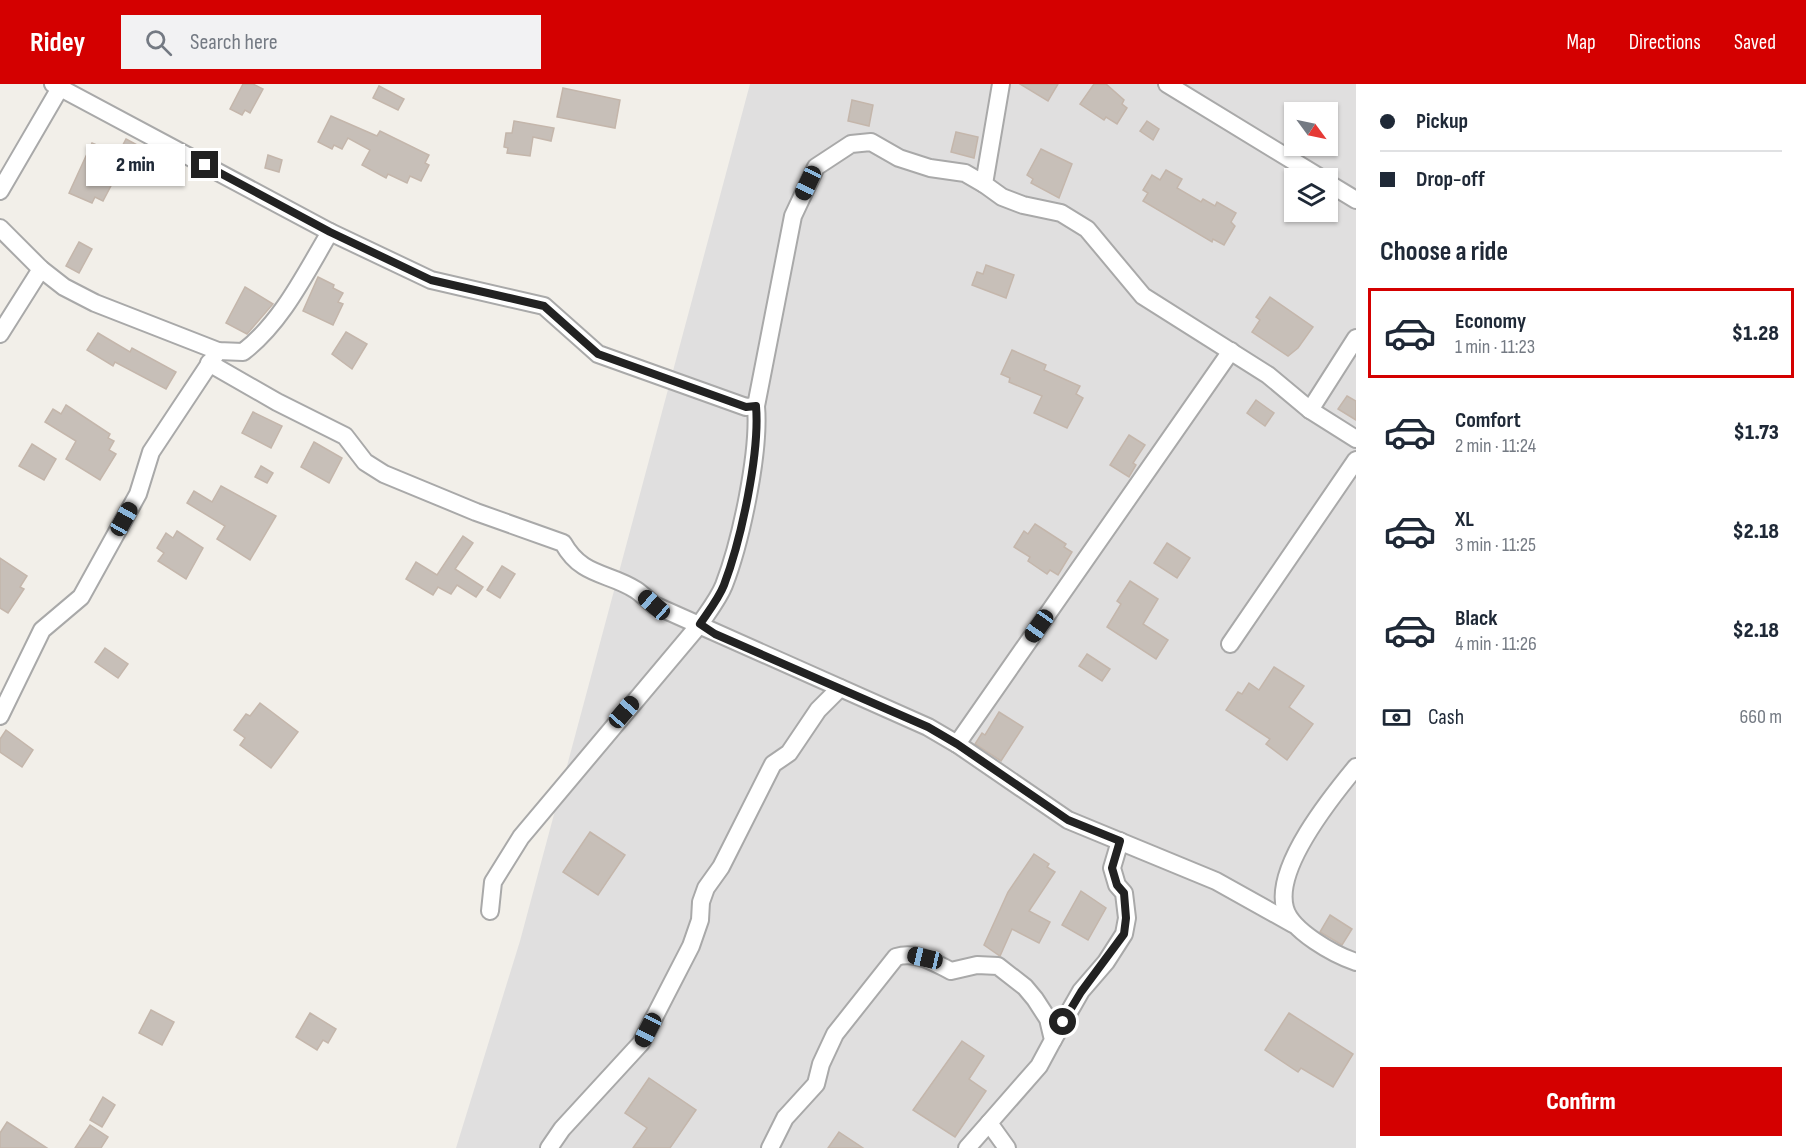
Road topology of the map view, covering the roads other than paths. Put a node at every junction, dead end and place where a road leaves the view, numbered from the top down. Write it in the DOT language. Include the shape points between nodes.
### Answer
graph roads {
  1 [pos="1001,84"];
  2 [pos="1167,84"];
  3 [pos="56,86"];
  4 [pos="1305,168"];
  5 [pos="984,184"];
  6 [pos="1338,189"];
  7 [pos="0,191"];
  8 [pos="1356,200"];
  9 [pos="0,228"];
  10 [pos="330,232"];
  11 [pos="41,269"];
  12 [pos="0,334"];
  13 [pos="1356,338"];
  14 [pos="1231,351"];
  15 [pos="213,357"];
  16 [pos="756,406"];
  17 [pos="1310,410"];
  18 [pos="1356,439"];
  19 [pos="1356,460"];
  20 [pos="700,624"];
  21 [pos="1230,644"];
  22 [pos="840,688"];
  23 [pos="0,716"];
  24 [pos="957,744"];
  25 [pos="1356,767"];
  26 [pos="1120,841"];
  27 [pos="490,911"];
  28 [pos="1293,924"];
  29 [pos="1356,962"];
  30 [pos="1053,1040"];
  31 [pos="989,1123"];
  32 [pos="549,1148"];
  33 [pos="770,1148"];
  34 [pos="968,1148"];
  35 [pos="1007,1148"];
  1 -- 5 [label="street"];
  2 -- 4 [label="street"];
  3 -- 7 [label="street"];
  3 -- 10 [label="street"];
  5 -- 14 [label="street" via="1002,197 1061,213 1086,229 1143,296"];
  5 -- 16 [label="street" via="965,173 899,158 871,142 851,144 816,167 794,216"];
  6 -- 8 [label="street"];
  9 -- 11 [label="street"];
  10 -- 15 [label="street" via="262,338 243,352"];
  10 -- 16 [label="street" via="431,280 544,306 598,354 746,407"];
  11 -- 12 [label="street"];
  11 -- 15 [label="street" via="95,303"];
  13 -- 17 [label="street"];
  14 -- 17 [label="street"];
  14 -- 24 [label="street"];
  15 -- 20 [label="street" via="277,402 345,436 365,462 384,474 563,543 569,555 588,570"];
  15 -- 23 [label="street" via="151,452 138,494 81,597 42,630"];
  16 -- 20 [label="street" via="758,431 737,541 724,587"];
  17 -- 18 [label="street"];
  19 -- 21 [label="street"];
  20 -- 22 [label="street"];
  20 -- 27 [label="street" via="521,837 494,882"];
  22 -- 24 [label="street"];
  22 -- 32 [label="street" via="818,710 789,753 773,764 721,867 706,888 691,946 641,1043"];
  24 -- 26 [label="street" via="1068,820"];
  25 -- 28 [label="street" via="1324,805 1287,879 1284,907"];
  26 -- 28 [label="street" via="1216,881"];
  26 -- 30 [label="street" via="1112,868 1124,893 1124,934 1081,992"];
  28 -- 29 [label="street" via="1339,956"];
  30 -- 31 [label="street" via="1039,1066"];
  30 -- 33 [label="street" via="1048,1019 1035,999 998,966 977,965 951,971 925,958 907,954 896,957 835,1034 816,1084 785,1118"];
  31 -- 34 [label="street"];
  31 -- 35 [label="street"];
}
